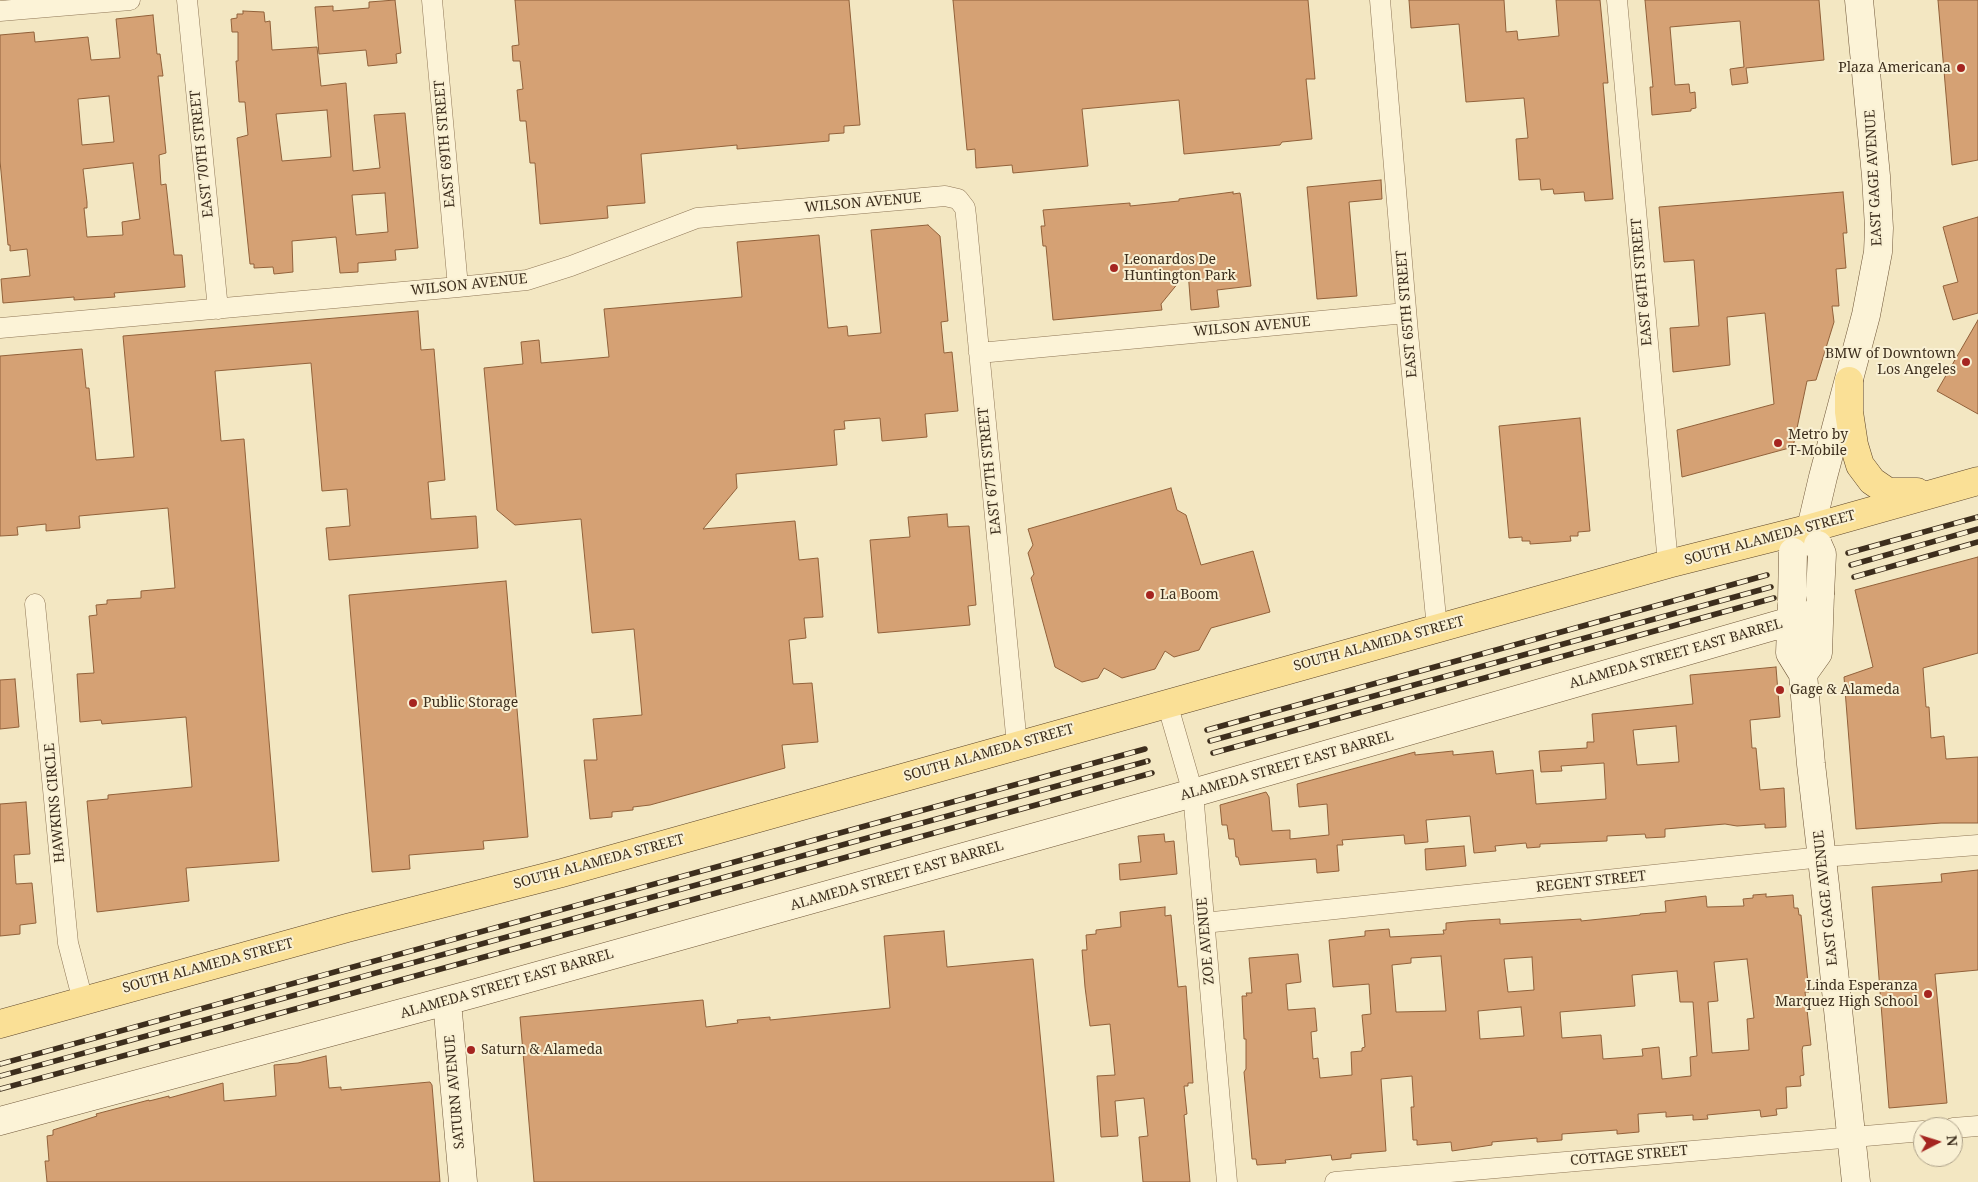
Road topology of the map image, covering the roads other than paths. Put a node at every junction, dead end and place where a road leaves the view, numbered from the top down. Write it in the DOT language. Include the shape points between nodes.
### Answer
graph roads {
  1 [pos="130,0"];
  2 [pos="187,0"];
  3 [pos="432,0"];
  4 [pos="1380,0"];
  5 [pos="1617,0"];
  6 [pos="1859,0"];
  7 [pos="0,11"];
  8 [pos="958,199"];
  9 [pos="458,287"];
  10 [pos="218,309"];
  11 [pos="1406,312"];
  12 [pos="0,328"];
  13 [pos="979,353"];
  14 [pos="1849,381"];
  15 [pos="1978,481"];
  16 [pos="1943,491"];
  17 [pos="1807,542"];
  18 [pos="1668,564"];
  19 [pos="35,604"];
  20 [pos="1791,611"];
  21 [pos="1437,628"];
  22 [pos="1803,674"];
  23 [pos="1167,703"];
  24 [pos="1017,745"];
  25 [pos="1192,793"];
  26 [pos="1978,845"];
  27 [pos="1822,857"];
  28 [pos="1204,922"];
  29 [pos="83,1001"];
  30 [pos="447,1001"];
  31 [pos="0,1024"];
  32 [pos="0,1121"];
  33 [pos="1978,1126"];
  34 [pos="1963,1127"];
  35 [pos="1913,1132"];
  36 [pos="1852,1137"];
  37 [pos="463,1182"];
  38 [pos="1227,1182"];
  39 [pos="1335,1182"];
  40 [pos="1856,1182"];
  1 -- 7 [label="street"];
  2 -- 10 [label="street, EAST 70TH STREET"];
  3 -- 9 [label="street, EAST 69TH STREET"];
  4 -- 11 [label="street, EAST 65TH STREET"];
  5 -- 18 [label="street, EAST 64TH STREET"];
  6 -- 14 [label="street, EAST GAGE AVENUE" via="1879,228 1876,274"];
  8 -- 9 [label="street, WILSON AVENUE" via="945,196 697,218 541,276"];
  8 -- 13 [label="street, EAST 67TH STREET" via="965,208"];
  9 -- 10 [label="street, WILSON AVENUE"];
  10 -- 12 [label="street, WILSON AVENUE"];
  11 -- 13 [label="street, WILSON AVENUE"];
  11 -- 21 [label="street, EAST 65TH STREET"];
  13 -- 24 [label="street, EAST 67TH STREET"];
  14 -- 16 [label="main road" via="1854,445 1860,465 1872,481 1888,492"];
  14 -- 17 [label="street, EAST GAGE AVENUE"];
  15 -- 16 [label="main road, SOUTH ALAMEDA STREET"];
  16 -- 17 [label="main road, SOUTH ALAMEDA STREET"];
  17 -- 18 [label="main road, SOUTH ALAMEDA STREET"];
  17 -- 20 [label="street, EAST GAGE AVENUE, bridge"];
  17 -- 22 [label="street, EAST GAGE AVENUE, bridge" via="1822,554 1818,653"];
  18 -- 21 [label="main road, SOUTH ALAMEDA STREET"];
  19 -- 29 [label="street, HAWKINS CIRCLE" via="68,943"];
  20 -- 22 [label="street, EAST GAGE AVENUE" via="1790,653"];
  20 -- 25 [label="street, ALAMEDA STREET EAST BARREL"];
  21 -- 23 [label="main road, SOUTH ALAMEDA STREET"];
  22 -- 27 [label="street, EAST GAGE AVENUE"];
  23 -- 24 [label="main road, SOUTH ALAMEDA STREET"];
  23 -- 25 [label="street, ZOE AVENUE"];
  24 -- 29 [label="main road, SOUTH ALAMEDA STREET"];
  25 -- 28 [label="street, ZOE AVENUE"];
  25 -- 30 [label="street, ALAMEDA STREET EAST BARREL"];
  26 -- 27 [label="street, REGENT STREET"];
  27 -- 28 [label="street, REGENT STREET"];
  27 -- 36 [label="street, EAST GAGE AVENUE"];
  28 -- 38 [label="street, ZOE AVENUE"];
  29 -- 31 [label="main road, SOUTH ALAMEDA STREET"];
  30 -- 32 [label="street, ALAMEDA STREET EAST BARREL"];
  30 -- 37 [label="street, SATURN AVENUE"];
  33 -- 34 [label="street"];
  35 -- 36 [label="street, COTTAGE STREET"];
  36 -- 39 [label="street, COTTAGE STREET"];
  36 -- 40 [label="street, EAST GAGE AVENUE"];
}
